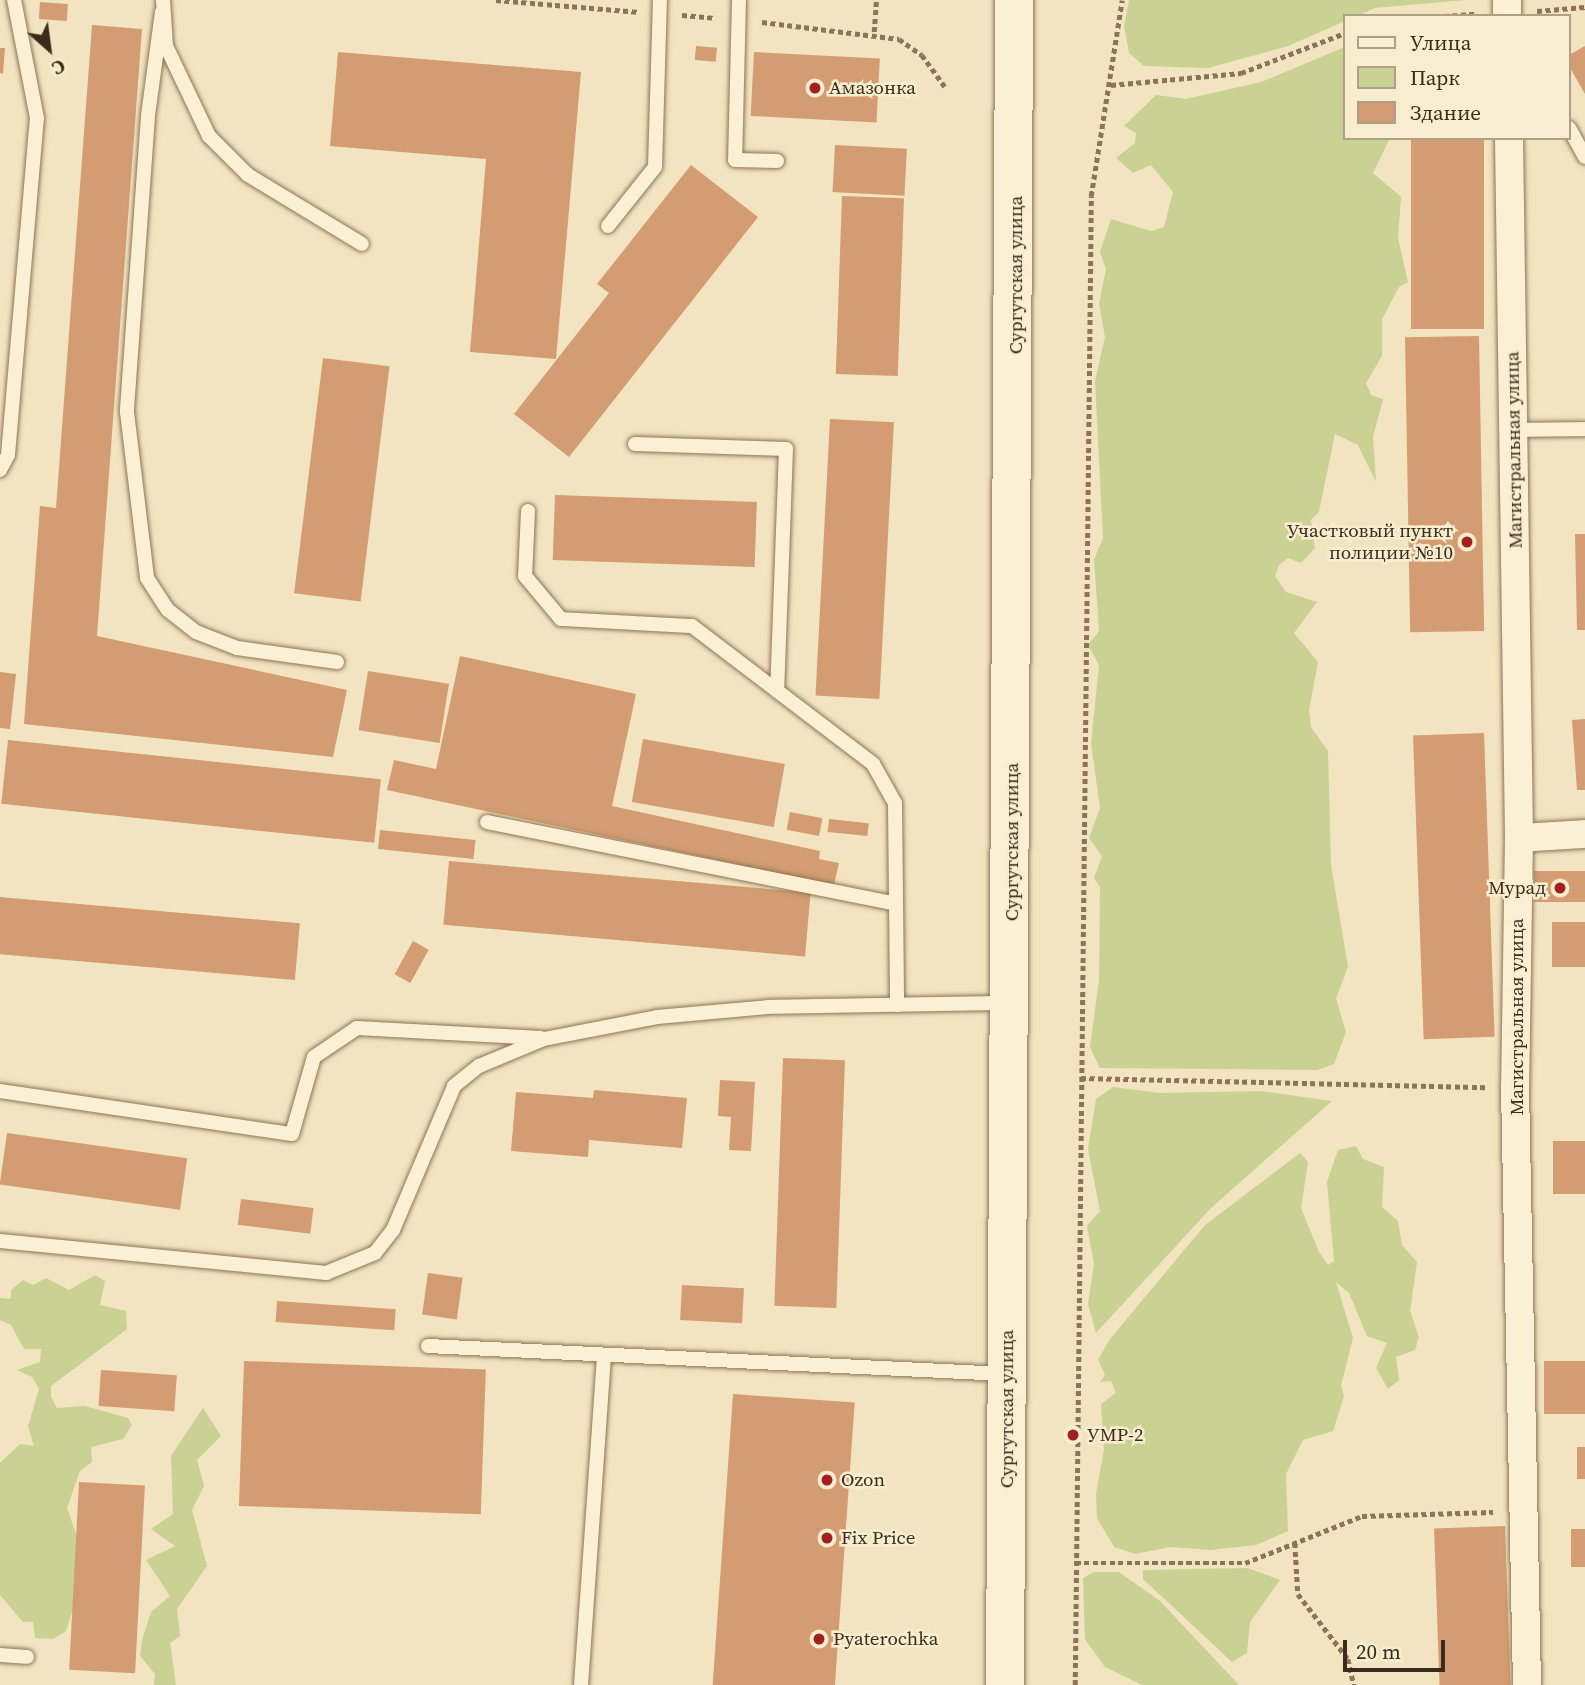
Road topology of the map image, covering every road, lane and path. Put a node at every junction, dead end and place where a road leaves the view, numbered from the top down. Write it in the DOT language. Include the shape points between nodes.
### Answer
graph roads {
  1 [pos="14,0"];
  2 [pos="660,0"];
  3 [pos="739,0"];
  4 [pos="876,0"];
  5 [pos="1014,0"];
  6 [pos="1122,0"];
  7 [pos="163,6"];
  8 [pos="874,32"];
  9 [pos="1344,33"];
  10 [pos="1111,85"];
  11 [pos="1571,132"];
  12 [pos="1509,140"];
  13 [pos="1585,157"];
  14 [pos="777,161"];
  15 [pos="608,226"];
  16 [pos="362,244"];
  17 [pos="1585,429"];
  18 [pos="1514,430"];
  19 [pos="635,444"];
  20 [pos="0,470"];
  21 [pos="527,511"];
  22 [pos="337,662"];
  23 [pos="777,691"];
  24 [pos="487,822"];
  25 [pos="1585,834"];
  26 [pos="1518,838"];
  27 [pos="896,904"];
  28 [pos="1011,1003"];
  29 [pos="897,1004"];
  30 [pos="544,1039"];
  31 [pos="1082,1078"];
  32 [pos="1515,1088"];
  33 [pos="0,1091"];
  34 [pos="0,1241"];
  35 [pos="428,1346"];
  36 [pos="604,1357"];
  37 [pos="1007,1374"];
  38 [pos="1524,1511"];
  39 [pos="1294,1544"];
  40 [pos="1076,1563"];
  41 [pos="0,1655"];
  42 [pos="27,1657"];
  43 [pos="581,1685"];
  44 [pos="1005,1685"];
  45 [pos="1075,1685"];
  46 [pos="1354,1685"];
  47 [pos="1527,1685"];
  1 -- 20 [label="lane" via="37,118 8,455"];
  2 -- 15 [label="lane" via="655,167"];
  3 -- 14 [label="lane" via="735,160"];
  4 -- 8 [label="path"];
  5 -- 28 [label="main road, Сургутская улица"];
  6 -- 10 [label="path"];
  7 -- 16 [label="lane" via="183,90 209,136 248,175"];
  7 -- 22 [label="lane" via="148,116 127,412 147,578 168,610 196,632 237,648"];
  9 -- 10 [label="path" via="1241,74 1205,82"];
  10 -- 31 [label="path" via="1091,196"];
  11 -- 13 [label="lane"];
  12 -- 18 [label="street, Магистральная улица"];
  17 -- 18 [label="lane"];
  18 -- 26 [label="street, Магистральная улица"];
  19 -- 23 [label="lane" via="786,449"];
  21 -- 23 [label="lane" via="525,576 561,619 692,626"];
  23 -- 27 [label="lane" via="873,764 890,793"];
  24 -- 27 [label="lane"];
  25 -- 26 [label="street"];
  26 -- 32 [label="street, Магистральная улица"];
  27 -- 29 [label="lane"];
  28 -- 29 [label="lane"];
  28 -- 37 [label="main road, Сургутская улица"];
  29 -- 30 [label="lane" via="671,1016"];
  30 -- 33 [label="lane" via="357,1028 314,1057 292,1134"];
  30 -- 34 [label="lane" via="479,1066 454,1086 393,1230 353,1267 327,1273"];
  31 -- 32 [label="path"];
  31 -- 40 [label="path"];
  32 -- 38 [label="street, Магистральная улица"];
  35 -- 36 [label="lane"];
  36 -- 37 [label="lane"];
  36 -- 43 [label="lane"];
  37 -- 44 [label="main road, Сургутская улица"];
  38 -- 39 [label="path" via="1362,1516"];
  38 -- 47 [label="street, Магистральная улица"];
  39 -- 40 [label="path" via="1245,1563"];
  39 -- 46 [label="path" via="1298,1594 1348,1658"];
  40 -- 45 [label="path"];
  41 -- 42 [label="lane"];
}
